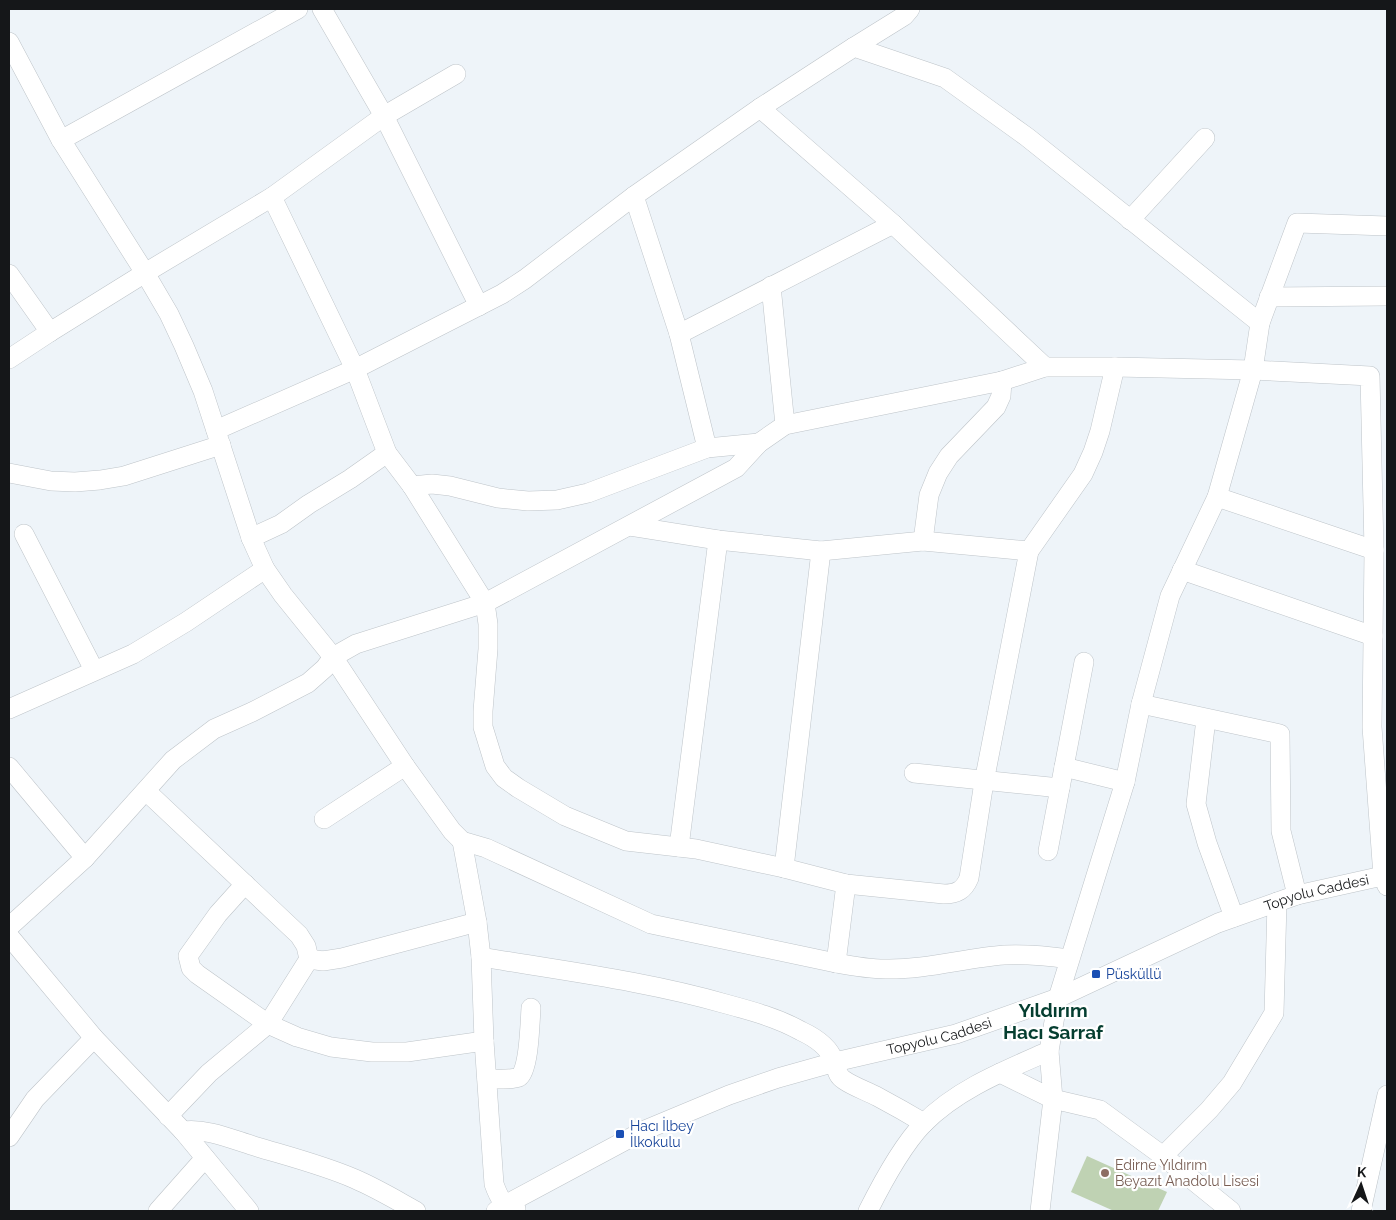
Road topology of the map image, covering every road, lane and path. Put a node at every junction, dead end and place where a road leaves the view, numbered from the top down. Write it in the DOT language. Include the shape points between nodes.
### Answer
graph roads {
  1 [pos="298,9"];
  2 [pos="322,9"];
  3 [pos="910,9"];
  4 [pos="9,42"];
  5 [pos="854,47"];
  6 [pos="456,74"];
  7 [pos="760,108"];
  8 [pos="384,116"];
  9 [pos="1204,138"];
  10 [pos="61,140"];
  11 [pos="634,196"];
  12 [pos="272,197"];
  13 [pos="1130,220"];
  14 [pos="892,224"];
  15 [pos="1387,226"];
  16 [pos="145,273"];
  17 [pos="9,274"];
  18 [pos="771,286"];
  19 [pos="1387,296"];
  20 [pos="1269,297"];
  21 [pos="479,306"];
  22 [pos="1260,323"];
  23 [pos="50,332"];
  24 [pos="679,334"];
  25 [pos="9,359"];
  26 [pos="1045,367"];
  27 [pos="1115,367"];
  28 [pos="355,369"];
  29 [pos="1253,370"];
  30 [pos="1379,376"];
  31 [pos="1002,381"];
  32 [pos="784,425"];
  33 [pos="219,437"];
  34 [pos="759,442"];
  35 [pos="708,448"];
  36 [pos="387,453"];
  37 [pos="9,472"];
  38 [pos="412,486"];
  39 [pos="1217,497"];
  40 [pos="630,526"];
  41 [pos="24,534"];
  42 [pos="250,538"];
  43 [pos="718,540"];
  44 [pos="923,541"];
  45 [pos="1374,550"];
  46 [pos="821,551"];
  47 [pos="1029,551"];
  48 [pos="265,569"];
  49 [pos="1182,570"];
  50 [pos="485,603"];
  51 [pos="1373,636"];
  52 [pos="333,657"];
  53 [pos="1084,662"];
  54 [pos="94,670"];
  55 [pos="1142,704"];
  56 [pos="9,709"];
  57 [pos="1206,719"];
  58 [pos="406,766"];
  59 [pos="9,768"];
  60 [pos="1064,768"];
  61 [pos="914,772"];
  62 [pos="984,780"];
  63 [pos="1125,782"];
  64 [pos="1060,788"];
  65 [pos="146,791"];
  66 [pos="324,819"];
  67 [pos="462,841"];
  68 [pos="679,847"];
  69 [pos="1048,851"];
  70 [pos="85,858"];
  71 [pos="784,868"];
  72 [pos="1386,879"];
  73 [pos="246,884"];
  74 [pos="846,884"];
  75 [pos="1296,895"];
  76 [pos="1276,902"];
  77 [pos="1234,917"];
  78 [pos="477,922"];
  79 [pos="9,927"];
  80 [pos="9,936"];
  81 [pos="481,957"];
  82 [pos="309,959"];
  83 [pos="1069,959"];
  84 [pos="836,963"];
  85 [pos="1058,998"];
  86 [pos="531,1008"];
  87 [pos="268,1024"];
  88 [pos="94,1038"];
  89 [pos="484,1041"];
  90 [pos="1049,1051"];
  91 [pos="835,1062"];
  92 [pos="1000,1073"];
  93 [pos="487,1079"];
  94 [pos="1387,1095"];
  95 [pos="1053,1099"];
  96 [pos="168,1116"];
  97 [pos="924,1124"];
  98 [pos="183,1131"];
  99 [pos="9,1137"];
  100 [pos="1163,1156"];
  101 [pos="205,1158"];
  102 [pos="507,1209"];
  103 [pos="158,1211"];
  104 [pos="249,1211"];
  105 [pos="416,1211"];
  106 [pos="868,1211"];
  107 [pos="1040,1211"];
  108 [pos="1231,1211"];
  109 [pos="1362,1211"];
  1 -- 10 [label="street"];
  2 -- 8 [label="street"];
  3 -- 5 [label="street"];
  4 -- 10 [label="street"];
  5 -- 7 [label="street"];
  5 -- 13 [label="street" via="945,78 1027,137"];
  6 -- 8 [label="street"];
  7 -- 11 [label="street"];
  7 -- 14 [label="street"];
  8 -- 12 [label="street"];
  8 -- 21 [label="street"];
  9 -- 13 [label="street"];
  10 -- 16 [label="street"];
  11 -- 21 [label="street" via="525,279"];
  11 -- 24 [label="street"];
  12 -- 16 [label="street"];
  12 -- 28 [label="street"];
  13 -- 22 [label="street"];
  14 -- 18 [label="street"];
  14 -- 26 [label="street"];
  15 -- 20 [label="street" via="1297,223"];
  16 -- 23 [label="street"];
  16 -- 33 [label="street" via="184,346"];
  17 -- 23 [label="street"];
  18 -- 24 [label="street"];
  18 -- 32 [label="street"];
  19 -- 20 [label="street"];
  20 -- 22 [label="street"];
  21 -- 28 [label="street"];
  22 -- 29 [label="street"];
  23 -- 25 [label="street"];
  24 -- 35 [label="street"];
  26 -- 27 [label="street"];
  26 -- 31 [label="street"];
  27 -- 29 [label="street"];
  27 -- 47 [label="street" via="1094,452 1083,474"];
  28 -- 33 [label="street"];
  28 -- 36 [label="street"];
  29 -- 30 [label="street"];
  29 -- 39 [label="street"];
  30 -- 45 [label="street"];
  31 -- 32 [label="street"];
  31 -- 44 [label="street" via="1002,396 996,407 948,456 938,473 929,495"];
  32 -- 34 [label="street"];
  33 -- 37 [label="street" via="124,476 100,480 51,481"];
  33 -- 42 [label="street"];
  34 -- 35 [label="street"];
  34 -- 40 [label="street" via="736,468"];
  35 -- 38 [label="street" via="588,493 557,500 498,498 432,484"];
  36 -- 38 [label="street"];
  36 -- 42 [label="street" via="281,524"];
  38 -- 50 [label="street"];
  39 -- 45 [label="street"];
  39 -- 49 [label="street"];
  40 -- 43 [label="street"];
  40 -- 50 [label="street"];
  41 -- 54 [label="street"];
  42 -- 48 [label="street"];
  43 -- 46 [label="street"];
  43 -- 68 [label="street"];
  44 -- 46 [label="street"];
  44 -- 47 [label="street"];
  45 -- 51 [label="street"];
  46 -- 71 [label="street"];
  47 -- 62 [label="street"];
  48 -- 52 [label="street"];
  48 -- 54 [label="street" via="159,639"];
  49 -- 51 [label="street"];
  49 -- 55 [label="street" via="1170,596"];
  50 -- 52 [label="street" via="356,644"];
  50 -- 68 [label="street" via="488,648 483,727 494,766 518,788 565,816 626,841"];
  51 -- 72 [label="street" via="1372,728"];
  52 -- 58 [label="street"];
  52 -- 65 [label="street" via="308,683 214,729 172,760"];
  53 -- 60 [label="street"];
  54 -- 56 [label="street"];
  55 -- 57 [label="street"];
  55 -- 63 [label="street"];
  57 -- 75 [label="street" via="1280,734 1281,832"];
  57 -- 77 [label="street" via="1196,804"];
  58 -- 66 [label="street"];
  58 -- 67 [label="street"];
  59 -- 70 [label="street"];
  60 -- 63 [label="street"];
  60 -- 64 [label="street"];
  61 -- 62 [label="street"];
  62 -- 64 [label="street"];
  62 -- 74 [label="street" via="969,878 961,890 944,894"];
  63 -- 83 [label="street"];
  64 -- 69 [label="street"];
  65 -- 70 [label="street"];
  65 -- 73 [label="street"];
  67 -- 78 [label="street"];
  67 -- 84 [label="street" via="486,848 652,924"];
  68 -- 71 [label="street"];
  70 -- 79 [label="street"];
  71 -- 74 [label="street"];
  72 -- 75 [label="street, Topyolu Caddesi"];
  73 -- 82 [label="street" via="299,934"];
  73 -- 87 [label="street" via="218,914 188,956 191,968 197,974"];
  74 -- 84 [label="street"];
  75 -- 76 [label="street, Topyolu Caddesi"];
  76 -- 77 [label="street, Topyolu Caddesi"];
  76 -- 100 [label="street" via="1274,1012 1232,1083"];
  77 -- 85 [label="street, Topyolu Caddesi"];
  78 -- 81 [label="street"];
  78 -- 82 [label="street" via="342,958"];
  80 -- 88 [label="street"];
  81 -- 89 [label="street"];
  81 -- 91 [label="street" via="628,980 760,1013 778,1019 821,1043"];
  82 -- 87 [label="street"];
  83 -- 84 [label="street" via="1004,955 885,969"];
  83 -- 85 [label="street"];
  85 -- 90 [label="street"];
  85 -- 91 [label="street, Topyolu Caddesi" via="956,1034"];
  86 -- 93 [label="street" via="526,1064 522,1074 517,1078"];
  87 -- 89 [label="street" via="311,1042 352,1051 407,1052"];
  87 -- 96 [label="street" via="209,1073"];
  88 -- 96 [label="street"];
  88 -- 99 [label="street" via="35,1099"];
  89 -- 93 [label="street"];
  90 -- 92 [label="street"];
  90 -- 95 [label="street"];
  91 -- 97 [label="street" via="836,1071 844,1080"];
  91 -- 102 [label="street, Topyolu Caddesi" via="729,1095 645,1130"];
  92 -- 95 [label="street"];
  92 -- 97 [label="street" via="958,1096"];
  93 -- 102 [label="street" via="494,1184"];
  94 -- 109 [label="street"];
  95 -- 100 [label="street" via="1100,1110"];
  95 -- 107 [label="street"];
  96 -- 98 [label="street"];
  97 -- 106 [label="street" via="903,1150"];
  98 -- 101 [label="street"];
  98 -- 105 [label="street" via="224,1137 314,1164 354,1178"];
  100 -- 108 [label="street"];
  101 -- 103 [label="street"];
  101 -- 104 [label="street"];
}
